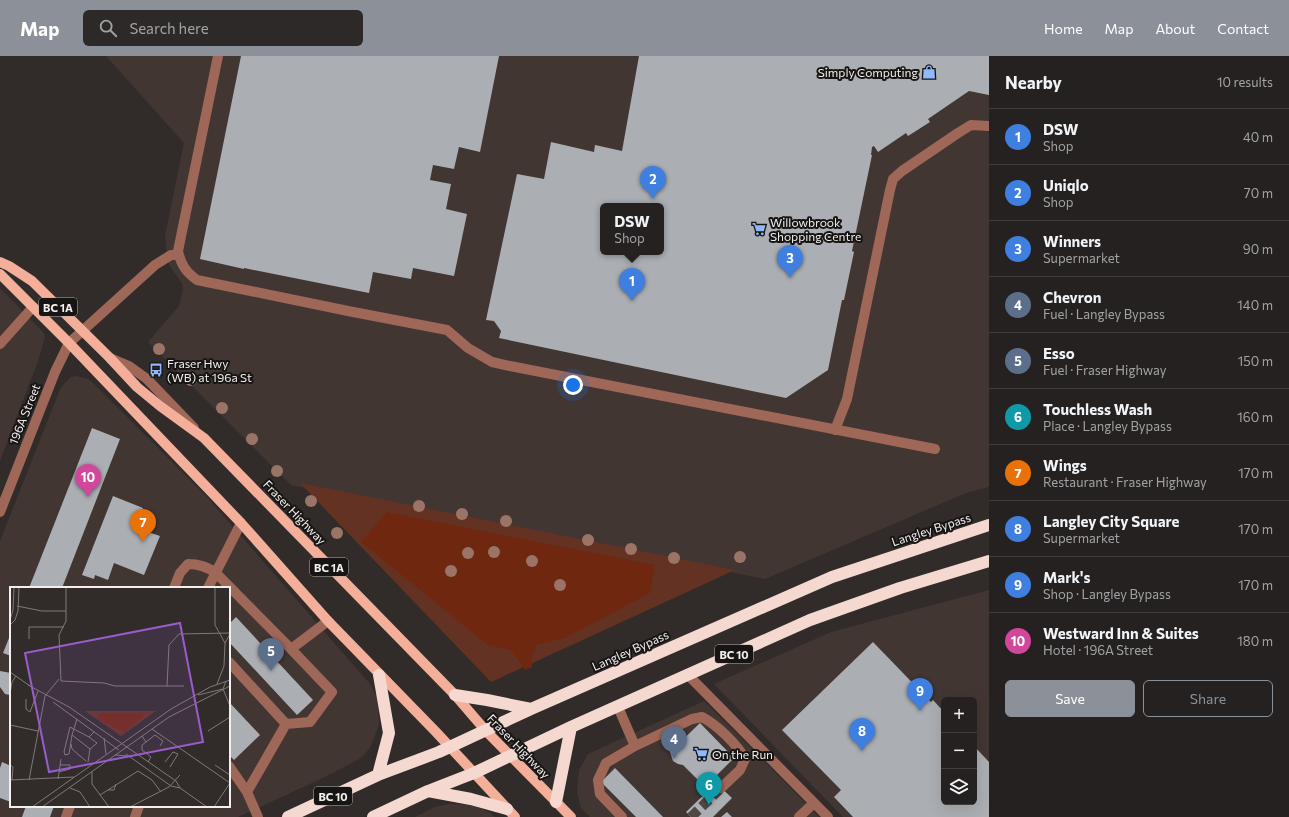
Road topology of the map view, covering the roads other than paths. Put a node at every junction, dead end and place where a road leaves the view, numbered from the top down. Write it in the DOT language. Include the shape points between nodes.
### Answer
graph roads {
  1 [pos="218,56"];
  2 [pos="989,126"];
  3 [pos="179,255"];
  4 [pos="0,262"];
  5 [pos="0,274"];
  6 [pos="33,307"];
  7 [pos="82,330"];
  8 [pos="69,343"];
  9 [pos="0,344"];
  10 [pos="835,430"];
  11 [pos="935,449"];
  12 [pos="0,512"];
  13 [pos="241,523"];
  14 [pos="989,525"];
  15 [pos="989,561"];
  16 [pos="215,572"];
  17 [pos="174,587"];
  18 [pos="208,587"];
  19 [pos="230,587"];
  20 [pos="230,587"];
  21 [pos="328,621"];
  22 [pos="291,649"];
  23 [pos="230,663"];
  24 [pos="379,675"];
  25 [pos="688,675"];
  26 [pos="454,695"];
  27 [pos="618,707"];
  28 [pos="531,709"];
  29 [pos="286,724"];
  30 [pos="571,727"];
  31 [pos="486,731"];
  32 [pos="635,746"];
  33 [pos="449,747"];
  34 [pos="511,756"];
  35 [pos="230,767"];
  36 [pos="474,773"];
  37 [pos="378,775"];
  38 [pos="721,788"];
  39 [pos="428,791"];
  40 [pos="247,792"];
  41 [pos="556,802"];
  42 [pos="814,803"];
  43 [pos="70,807"];
  44 [pos="139,807"];
  45 [pos="511,813"];
  46 [pos="66,817"];
  47 [pos="135,817"];
  48 [pos="258,817"];
  49 [pos="288,817"];
  50 [pos="373,817"];
  51 [pos="571,817"];
  52 [pos="622,817"];
  53 [pos="799,817"];
  54 [pos="828,817"];
  1 -- 3 [label="street"];
  2 -- 10 [label="street" via="971,125 893,179 846,399"];
  3 -- 7 [label="street, 196A Street" via="171,255 155,265"];
  3 -- 10 [label="street" via="185,270 197,280 447,330 468,348 492,362"];
  4 -- 7 [label="main road, Fraser Highway / BC 1A" via="32,281"];
  5 -- 6 [label="main road, BC 1A"];
  6 -- 8 [label="main road, BC 1A"];
  6 -- 9 [label="street"];
  7 -- 8 [label="street, 196A Street"];
  7 -- 26 [label="main road, Fraser Highway / BC 1A" via="137,387 204,438"];
  8 -- 12 [label="street, 196A Street"];
  8 -- 13 [label="main road, BC 1A"];
  10 -- 11 [label="street"];
  13 -- 16 [label="street"];
  13 -- 21 [label="main road, BC 1A"];
  14 -- 28 [label="highway, Langley Bypass / BC 10" via="832,577"];
  15 -- 25 [label="highway, BC 10" via="900,588 810,620"];
  16 -- 17 [label="street" via="197,564 188,564 180,573"];
  16 -- 18 [label="street"];
  16 -- 20 [label="street"];
  19 -- 22 [label="street"];
  21 -- 22 [label="street"];
  21 -- 24 [label="main road, BC 1A"];
  22 -- 29 [label="street" via="332,692 310,722"];
  23 -- 29 [label="street"];
  24 -- 33 [label="main road, BC 1A"];
  24 -- 37 [label="highway" via="389,733"];
  25 -- 27 [label="highway, BC 10"];
  25 -- 42 [label="street"];
  26 -- 28 [label="highway"];
  26 -- 31 [label="main road, Fraser Highway / BC 1A"];
  27 -- 30 [label="highway, BC 10"];
  27 -- 32 [label="street"];
  28 -- 31 [label="highway, Langley Bypass / BC 10"];
  29 -- 40 [label="street"];
  30 -- 34 [label="highway, BC 10"];
  30 -- 41 [label="highway"];
  31 -- 33 [label="highway, Langley Bypass / BC 10"];
  31 -- 34 [label="main road, Fraser Highway / BC 1A"];
  32 -- 38 [label="street" via="692,719 702,717 711,722 740,751 745,760 740,770"];
  32 -- 52 [label="street" via="606,763 598,780 600,794"];
  33 -- 36 [label="main road, BC 1A"];
  33 -- 37 [label="highway, Langley Bypass / BC 10"];
  34 -- 36 [label="highway, BC 10"];
  34 -- 41 [label="main road, Fraser Highway / BC 1A"];
  35 -- 40 [label="street"];
  36 -- 39 [label="highway, BC 10"];
  36 -- 45 [label="main road, BC 1A"];
  37 -- 49 [label="highway, Langley Bypass / BC 10"];
  39 -- 45 [label="highway" via="471,799"];
  39 -- 50 [label="highway, BC 10"];
  40 -- 48 [label="street"];
  41 -- 51 [label="main road, Fraser Highway / BC 1A"];
  42 -- 53 [label="street"];
  42 -- 54 [label="street"];
  43 -- 46 [label="street"];
  44 -- 47 [label="street"];
}
